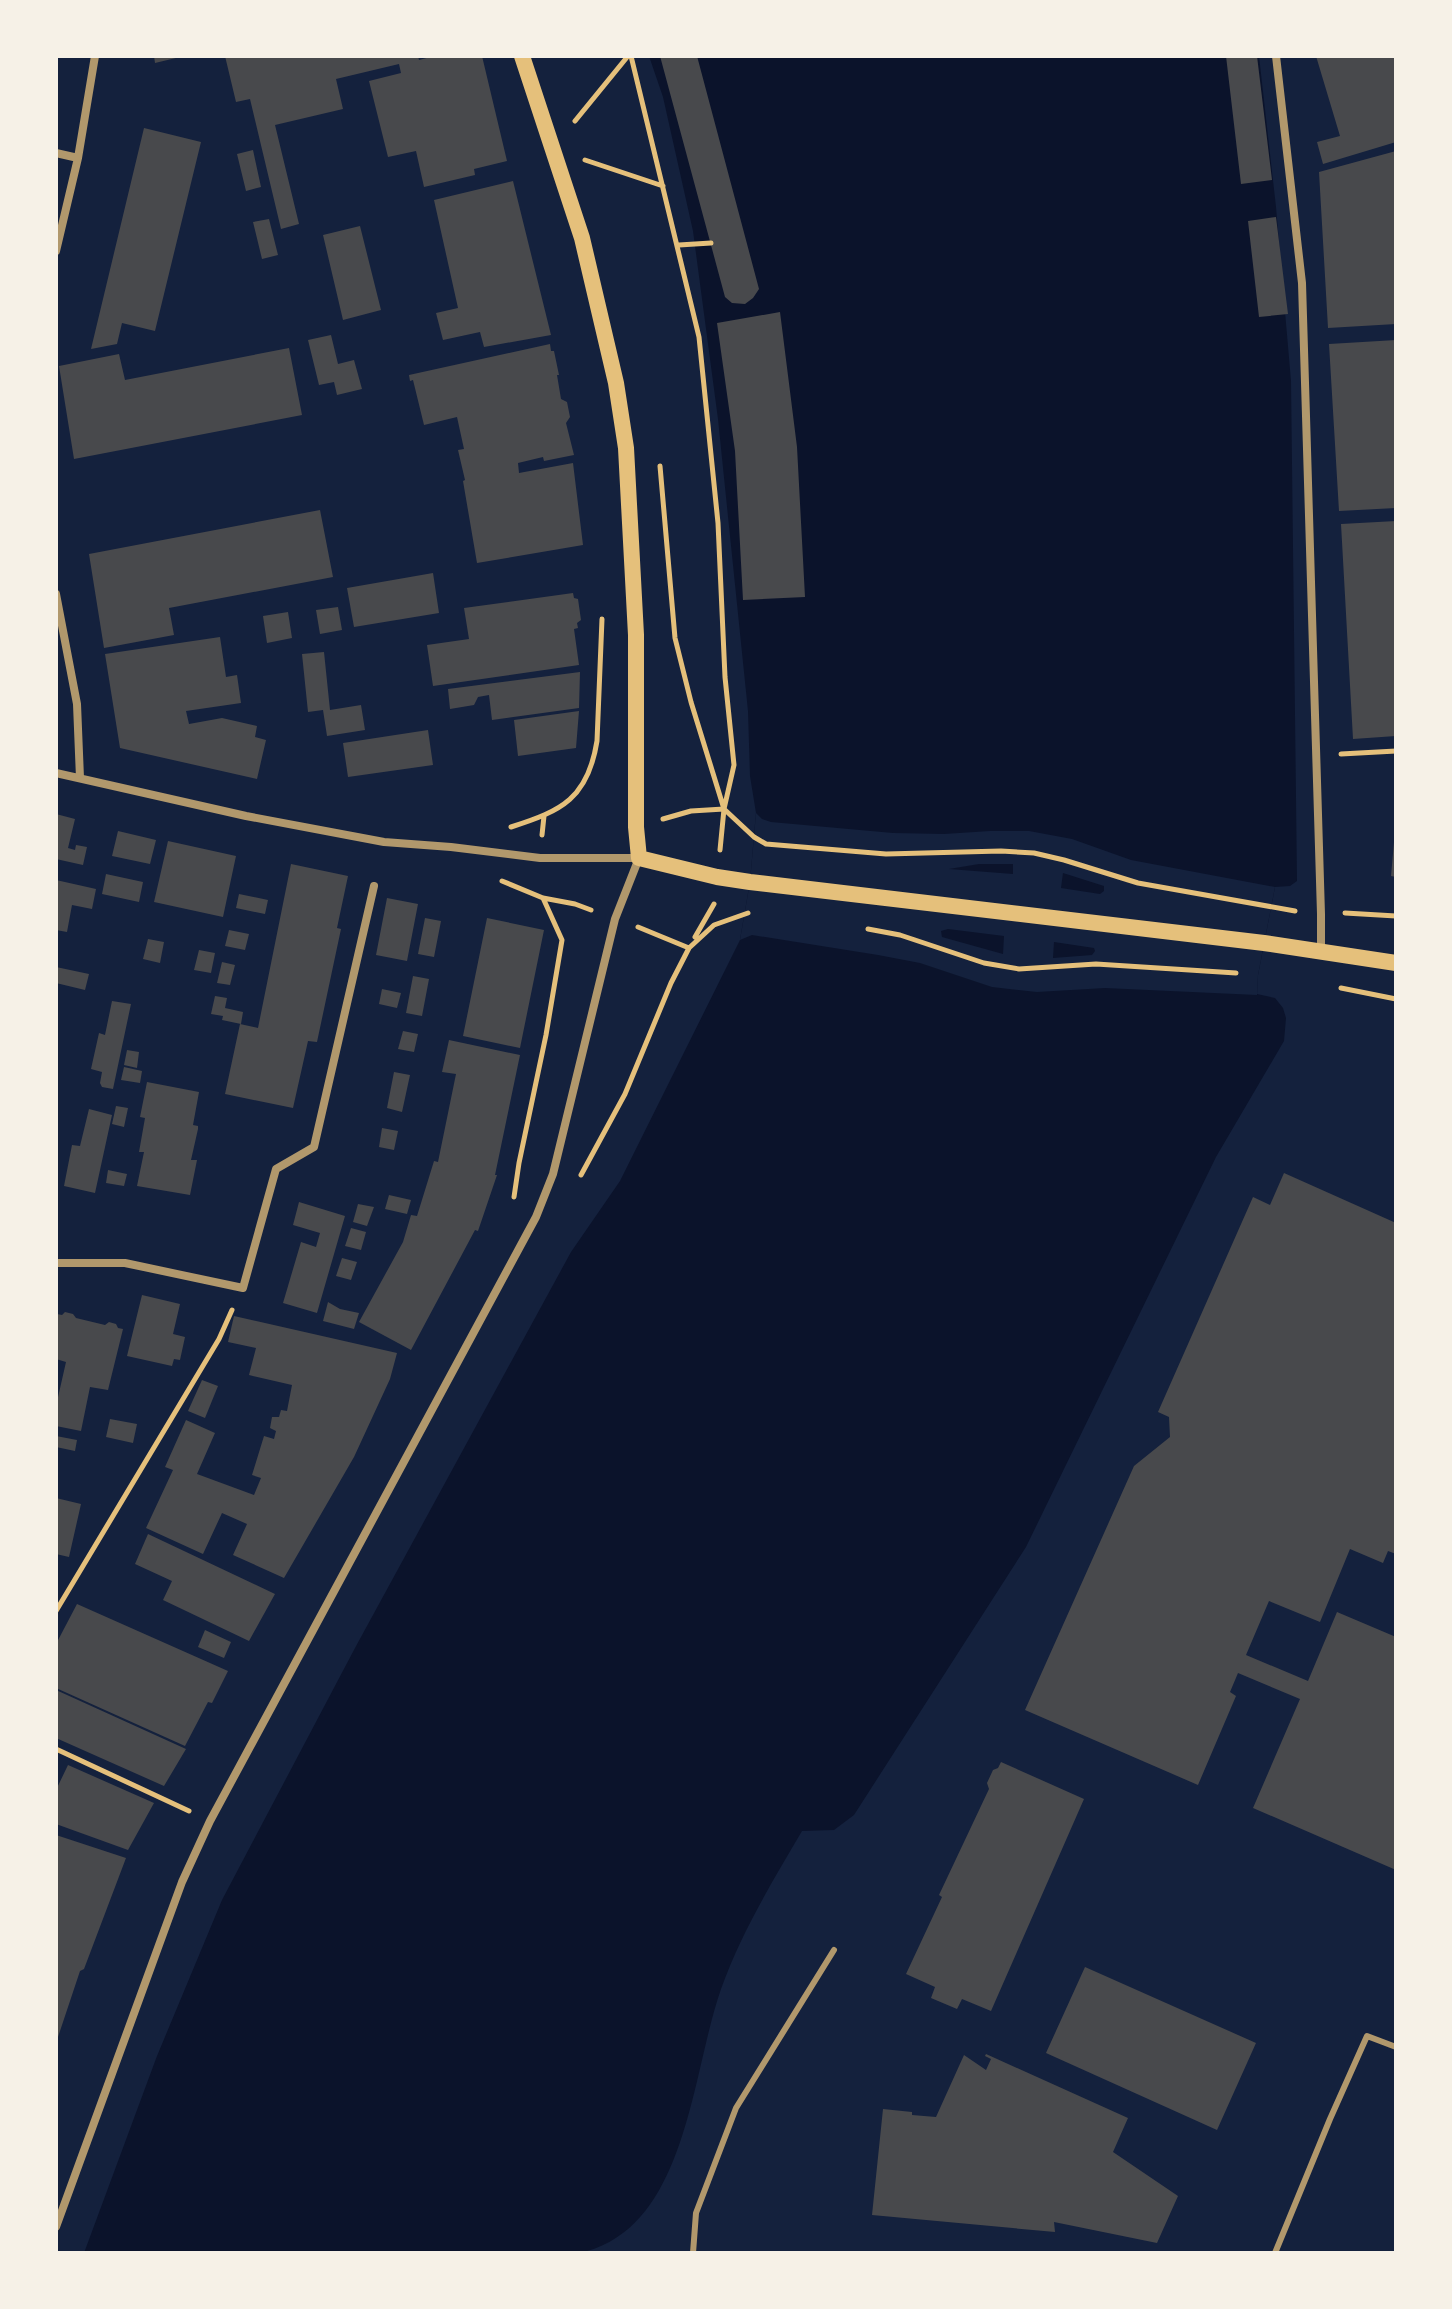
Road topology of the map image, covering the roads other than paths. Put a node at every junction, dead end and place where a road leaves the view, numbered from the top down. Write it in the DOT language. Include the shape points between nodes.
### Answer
graph roads {
  1 [pos="95,56"];
  2 [pos="522,56"];
  3 [pos="1276,56"];
  4 [pos="56,153"];
  5 [pos="78,158"];
  6 [pos="56,251"];
  7 [pos="56,594"];
  8 [pos="56,773"];
  9 [pos="80,778"];
  10 [pos="639,858"];
  11 [pos="374,886"];
  12 [pos="1321,950"];
  13 [pos="1396,963"];
  14 [pos="56,1263"];
  15 [pos="834,1950"];
  16 [pos="1396,2047"];
  17 [pos="56,2227"];
  18 [pos="693,2253"];
  19 [pos="1275,2253"];
  1 -- 5 [label="street"];
  2 -- 10 [label="main road" via="585,250 626,448 635,579"];
  3 -- 12 [label="street" via="1302,283"];
  4 -- 5 [label="street"];
  5 -- 6 [label="street"];
  7 -- 9 [label="street" via="77,704"];
  8 -- 9 [label="street"];
  9 -- 10 [label="street" via="384,842 540,858"];
  10 -- 12 [label="main road" via="750,882"];
  10 -- 17 [label="street" via="615,919 553,1174 536,1217 210,1821 182,1882"];
  11 -- 14 [label="street" via="314,1147 276,1169 243,1288 125,1263"];
  12 -- 13 [label="main road"];
  15 -- 18 [label="lane" via="736,2108 696,2213"];
  16 -- 19 [label="lane" via="1367,2036"];
}
